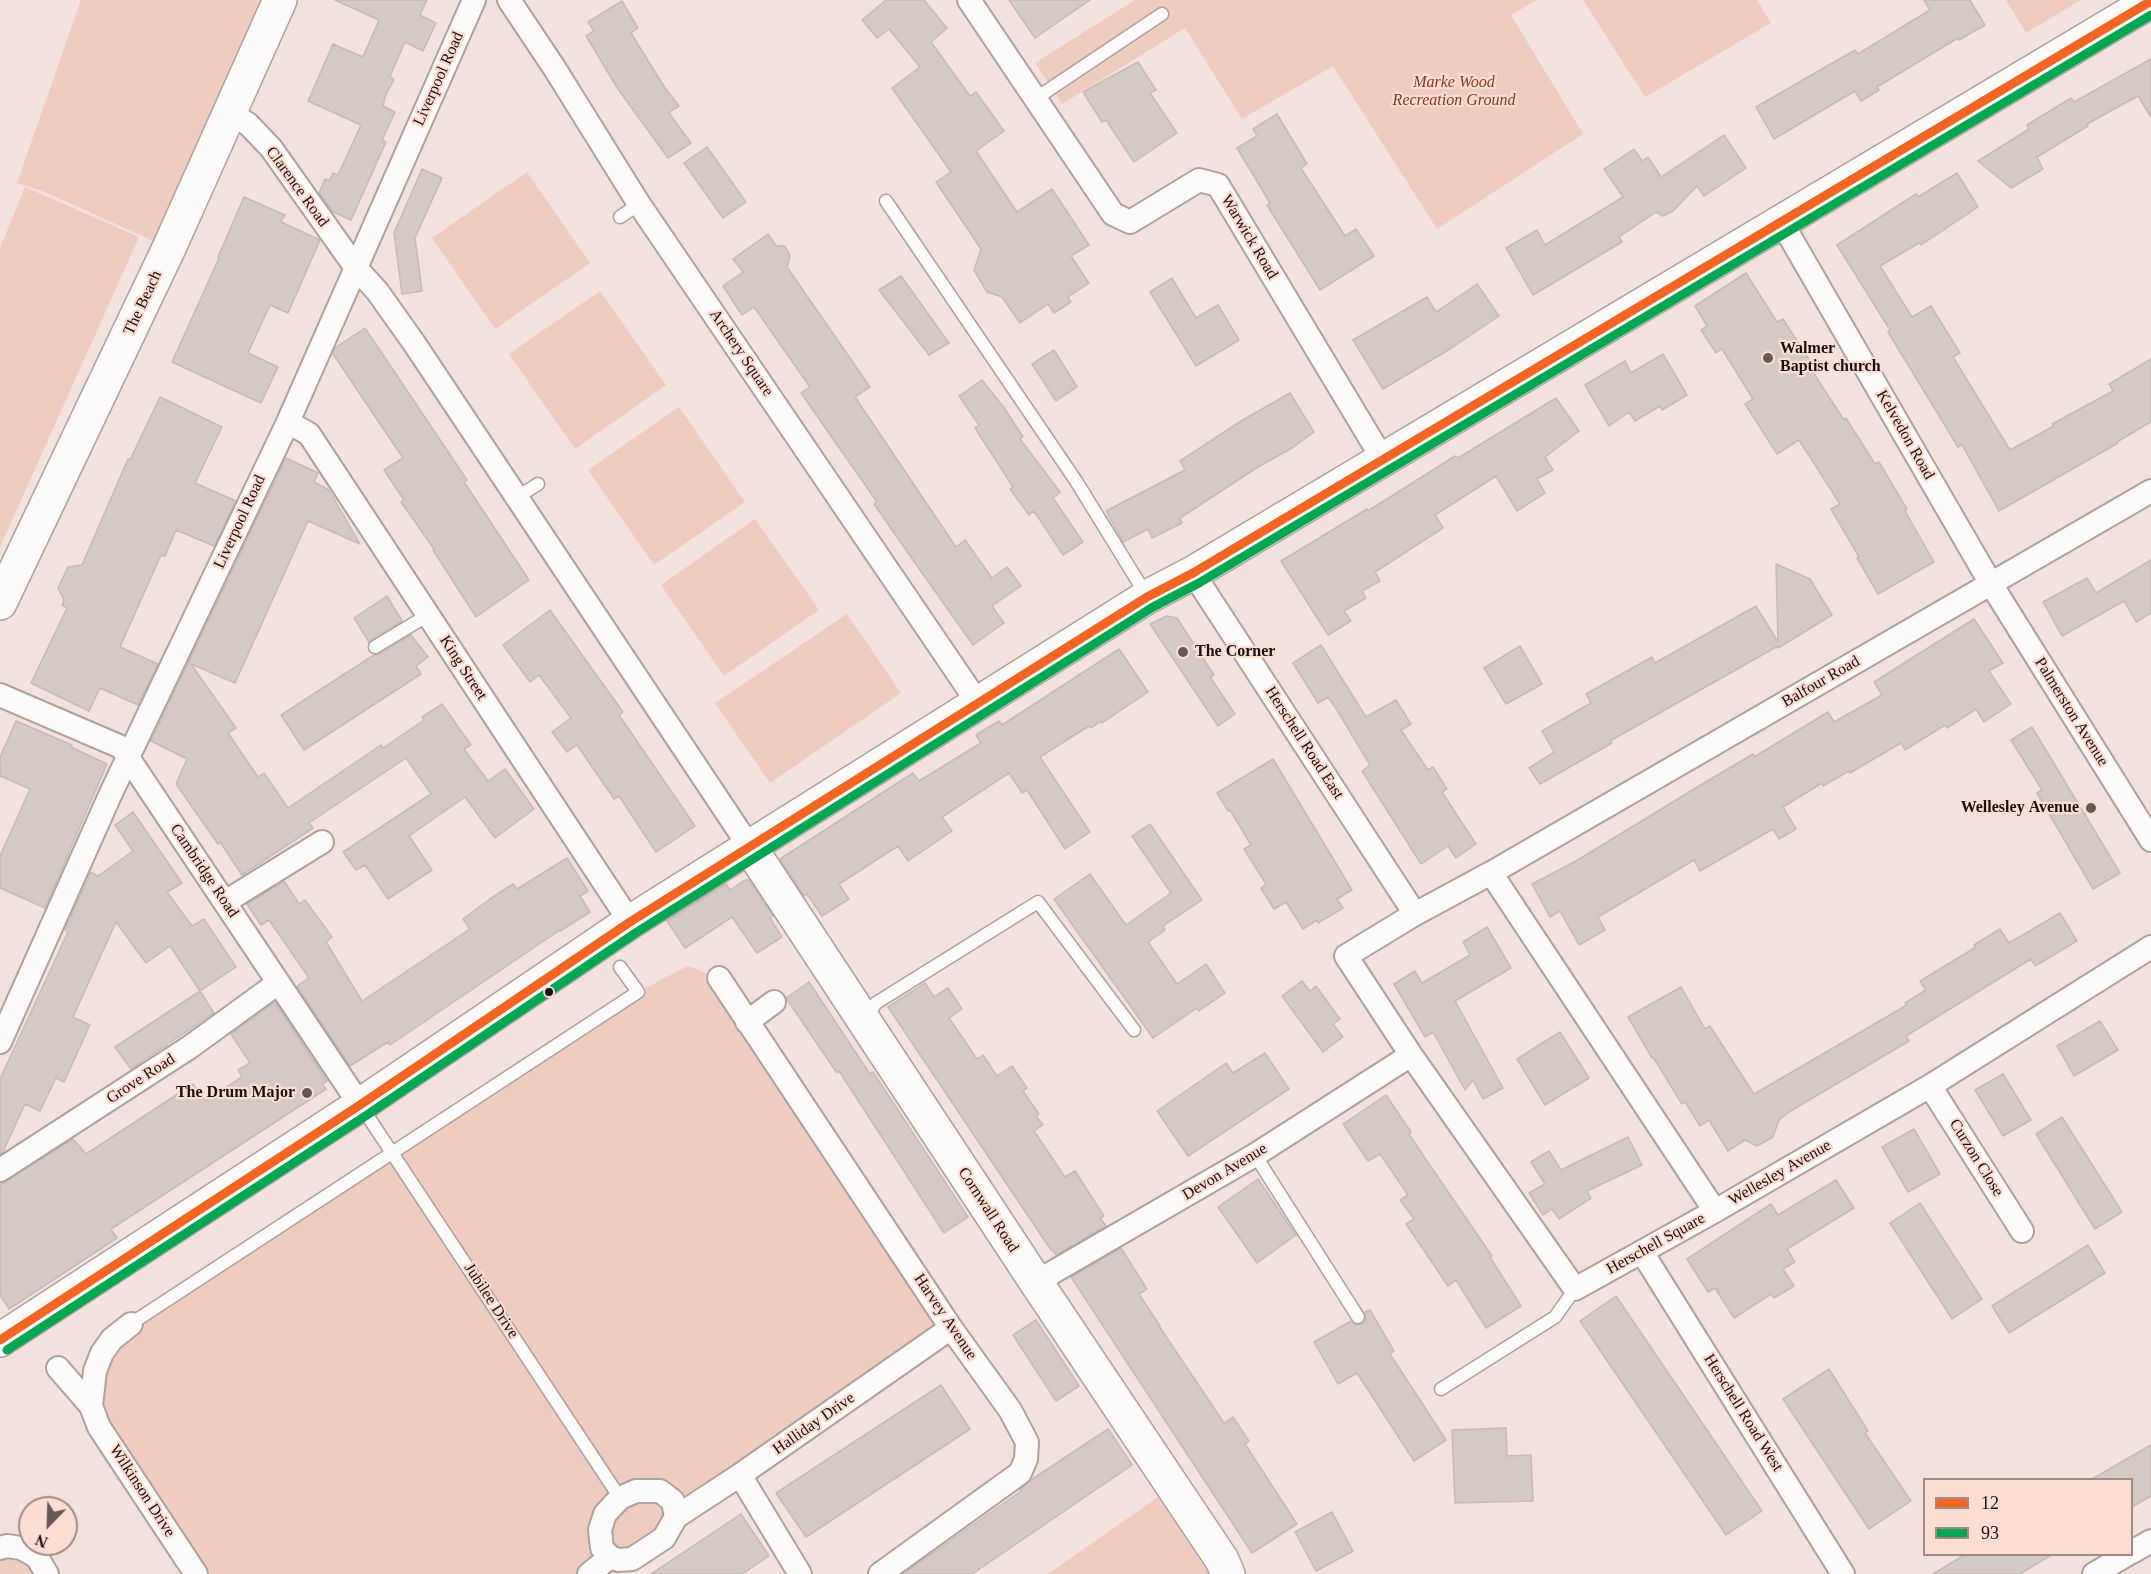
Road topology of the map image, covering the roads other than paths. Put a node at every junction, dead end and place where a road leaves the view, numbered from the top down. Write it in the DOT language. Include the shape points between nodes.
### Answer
graph roads {
  1 [pos="280,0"];
  2 [pos="474,0"];
  3 [pos="509,0"];
  4 [pos="969,0"];
  5 [pos="2151,1"];
  6 [pos="1162,14"];
  7 [pos="1035,99"];
  8 [pos="230,113"];
  9 [pos="886,201"];
  10 [pos="639,204"];
  11 [pos="620,217"];
  12 [pos="1782,223"];
  13 [pos="356,268"];
  14 [pos="288,422"];
  15 [pos="1382,458"];
  16 [pos="538,484"];
  17 [pos="2151,492"];
  18 [pos="516,498"];
  19 [pos="1193,573"];
  20 [pos="1991,584"];
  21 [pos="1148,597"];
  22 [pos="0,603"];
  23 [pos="428,615"];
  24 [pos="375,647"];
  25 [pos="0,695"];
  26 [pos="978,703"];
  27 [pos="128,758"];
  28 [pos="2151,840"];
  29 [pos="322,842"];
  30 [pos="749,846"];
  31 [pos="1491,873"];
  32 [pos="225,902"];
  33 [pos="1415,914"];
  34 [pos="630,922"];
  35 [pos="2151,947"];
  36 [pos="620,967"];
  37 [pos="718,978"];
  38 [pos="278,983"];
  39 [pos="774,1002"];
  40 [pos="864,1021"];
  41 [pos="747,1022"];
  42 [pos="1134,1030"];
  43 [pos="0,1042"];
  44 [pos="1411,1055"];
  45 [pos="1930,1086"];
  46 [pos="360,1105"];
  47 [pos="392,1151"];
  48 [pos="1255,1155"];
  49 [pos="0,1170"];
  50 [pos="1715,1211"];
  51 [pos="2022,1231"];
  52 [pos="1642,1252"];
  53 [pos="1036,1282"];
  54 [pos="1575,1289"];
  55 [pos="1358,1317"];
  56 [pos="133,1323"];
  57 [pos="951,1329"];
  58 [pos="0,1340"];
  59 [pos="58,1368"];
  60 [pos="1441,1389"];
  61 [pos="92,1406"];
  62 [pos="740,1475"];
  63 [pos="620,1498"];
  64 [pos="676,1517"];
  65 [pos="2151,1541"];
  66 [pos="0,1548"];
  67 [pos="2133,1551"];
  68 [pos="2125,1556"];
  69 [pos="610,1557"];
  70 [pos="47,1574"];
  71 [pos="196,1574"];
  72 [pos="589,1574"];
  73 [pos="800,1574"];
  74 [pos="880,1574"];
  75 [pos="1228,1574"];
  76 [pos="1843,1574"];
  77 [pos="2094,1574"];
  1 -- 8 [label="main road, The Beach"];
  2 -- 13 [label="street, Liverpool Road"];
  3 -- 10 [label="street, Archery Square"];
  4 -- 7 [label="street, Warwick Road"];
  5 -- 12 [label="main road"];
  6 -- 7 [label="lane"];
  7 -- 15 [label="street, Warwick Road" via="1113,214 1130,222 1199,180 1218,185"];
  8 -- 13 [label="street, Clarence Road" via="248,124 271,148"];
  8 -- 22 [label="main road, The Beach"];
  9 -- 21 [label="lane" via="1076,481"];
  10 -- 11 [label="lane"];
  10 -- 26 [label="street, Archery Square"];
  12 -- 15 [label="main road"];
  12 -- 20 [label="street, Kelvedon Road"];
  13 -- 14 [label="street, Liverpool Road"];
  13 -- 18 [label="street" via="414,343"];
  14 -- 23 [label="street, King Street" via="309,435"];
  14 -- 27 [label="street, Liverpool Road"];
  15 -- 19 [label="main road"];
  16 -- 18 [label="lane"];
  17 -- 20 [label="street, Balfour Road"];
  18 -- 30 [label="street"];
  19 -- 21 [label="main road"];
  19 -- 33 [label="street, Herschell Road East"];
  20 -- 28 [label="street, Palmerston Avenue"];
  20 -- 31 [label="street, Balfour Road"];
  21 -- 26 [label="main road"];
  23 -- 24 [label="lane"];
  23 -- 34 [label="street, King Street"];
  25 -- 27 [label="street, Cambridge Road" via="121,747"];
  26 -- 30 [label="main road"];
  27 -- 32 [label="street, Cambridge Road"];
  27 -- 43 [label="street, Liverpool Road"];
  29 -- 32 [label="street"];
  30 -- 34 [label="main road"];
  30 -- 40 [label="main road, Cornwall Road"];
  31 -- 33 [label="street"];
  31 -- 50 [label="street, Herschell Square"];
  32 -- 38 [label="street, Cambridge Road"];
  33 -- 44 [label="street" via="1346,956"];
  34 -- 46 [label="main road"];
  35 -- 45 [label="street, Wellesley Avenue"];
  36 -- 47 [label="lane" via="638,992"];
  37 -- 41 [label="street, Harvey Avenue"];
  38 -- 46 [label="street, Cambridge Road"];
  38 -- 49 [label="street, Grove Road" via="190,1047"];
  39 -- 41 [label="street"];
  40 -- 42 [label="lane" via="876,1003 1038,902"];
  40 -- 53 [label="main road, Cornwall Road"];
  41 -- 57 [label="street, Harvey Avenue"];
  44 -- 48 [label="street, Devon Avenue"];
  44 -- 54 [label="street"];
  45 -- 50 [label="street, Wellesley Avenue"];
  45 -- 51 [label="street, Curzon Close"];
  46 -- 47 [label="lane, Jubilee Drive"];
  46 -- 58 [label="main road"];
  47 -- 56 [label="lane"];
  47 -- 63 [label="lane, Jubilee Drive"];
  48 -- 53 [label="street, Devon Avenue"];
  48 -- 55 [label="lane"];
  50 -- 52 [label="street, Herschell Square"];
  52 -- 54 [label="street, Herschell Square"];
  52 -- 76 [label="street, Herschell Road West"];
  53 -- 75 [label="main road, Cornwall Road"];
  54 -- 60 [label="lane" via="1555,1317"];
  56 -- 61 [label="street, Wilkinson Drive" via="112,1339 102,1353 95,1371"];
  57 -- 62 [label="street, Halliday Drive"];
  57 -- 74 [label="street, Harvey Avenue" via="1020,1426 1027,1442 1026,1459 1020,1473 1008,1483"];
  59 -- 61 [label="street, Wilkinson Drive"];
  61 -- 71 [label="street, Wilkinson Drive" via="99,1427"];
  62 -- 64 [label="street, Halliday Drive"];
  62 -- 73 [label="street"];
  63 -- 64 [label="street" via="636,1491 660,1491 673,1502"];
  63 -- 69 [label="street" via="605,1514 600,1530 602,1548"];
  64 -- 69 [label="street, Halliday Drive" via="664,1538 648,1550 632,1559"];
  65 -- 67 [label="street"];
  66 -- 70 [label="street" via="29,1552 37,1557"];
  68 -- 77 [label="street"];
  69 -- 72 [label="street"];
}
